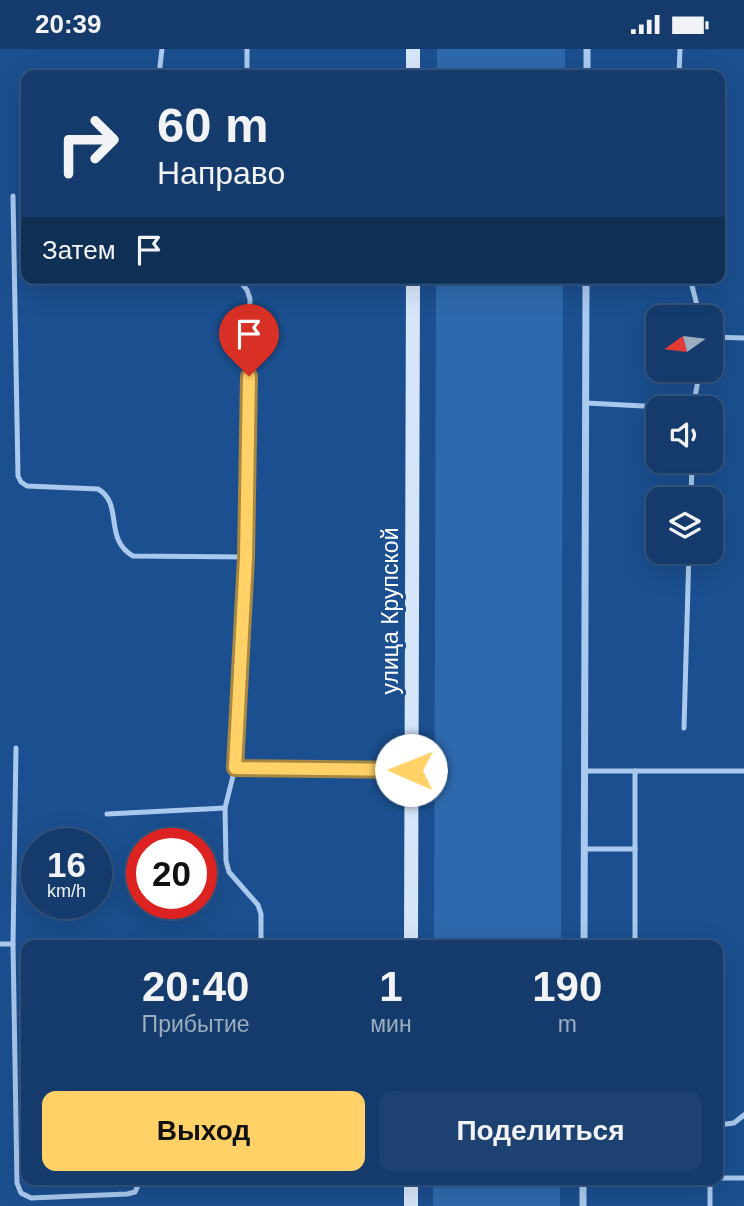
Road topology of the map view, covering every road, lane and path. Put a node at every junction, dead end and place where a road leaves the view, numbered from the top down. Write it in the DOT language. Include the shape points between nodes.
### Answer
graph roads {
  1 [pos="162,49"];
  2 [pos="247,49"];
  3 [pos="413,49"];
  4 [pos="587,49"];
  5 [pos="680,49"];
  6 [pos="160,70"];
  7 [pos="247,70"];
  8 [pos="413,70"];
  9 [pos="587,70"];
  10 [pos="679,70"];
  11 [pos="13,196"];
  12 [pos="242,284"];
  13 [pos="413,284"];
  14 [pos="586,284"];
  15 [pos="692,284"];
  16 [pos="697,305"];
  17 [pos="723,338"];
  18 [pos="744,338"];
  19 [pos="586,404"];
  20 [pos="646,407"];
  21 [pos="246,557"];
  22 [pos="689,564"];
  23 [pos="684,728"];
  24 [pos="16,748"];
  25 [pos="235,768"];
  26 [pos="411,770"];
  27 [pos="585,771"];
  28 [pos="635,771"];
  29 [pos="744,772"];
  30 [pos="225,808"];
  31 [pos="107,814"];
  32 [pos="585,849"];
  33 [pos="635,849"];
  34 [pos="261,940"];
  35 [pos="411,940"];
  36 [pos="584,940"];
  37 [pos="635,940"];
  38 [pos="0,944"];
  39 [pos="13,944"];
  40 [pos="744,1115"];
  41 [pos="723,1124"];
  42 [pos="723,1178"];
  43 [pos="744,1178"];
  44 [pos="138,1185"];
  45 [pos="411,1185"];
  46 [pos="583,1185"];
  47 [pos="710,1185"];
  48 [pos="411,1206"];
  49 [pos="583,1206"];
  50 [pos="710,1206"];
  1 -- 6 [label="lane"];
  2 -- 7 [label="lane"];
  3 -- 8 [label="main road"];
  4 -- 9 [label="street"];
  5 -- 10 [label="lane"];
  11 -- 21 [label="lane" via="21,482 98,489 106,494 117,541 133,556"];
  12 -- 21 [label="lane" via="250,299"];
  13 -- 26 [label="main road, улица Крупской"];
  14 -- 19 [label="street"];
  15 -- 16 [label="lane"];
  17 -- 18 [label="lane"];
  19 -- 20 [label="lane"];
  19 -- 27 [label="street"];
  21 -- 25 [label="lane"];
  22 -- 23 [label="lane"];
  24 -- 39 [label="lane"];
  25 -- 26 [label="lane"];
  25 -- 30 [label="lane"];
  26 -- 35 [label="main road, улица Крупской"];
  27 -- 28 [label="lane"];
  27 -- 32 [label="street"];
  28 -- 29 [label="lane"];
  28 -- 33 [label="lane"];
  30 -- 31 [label="lane"];
  30 -- 34 [label="lane" via="226,861 229,872 258,905"];
  32 -- 33 [label="lane"];
  32 -- 36 [label="street"];
  33 -- 37 [label="lane"];
  38 -- 39 [label="lane"];
  39 -- 44 [label="lane" via="17,1182 21,1193 31,1198 128,1194"];
  40 -- 41 [label="lane"];
  42 -- 43 [label="lane"];
  45 -- 48 [label="main road"];
  46 -- 49 [label="street"];
  47 -- 50 [label="lane"];
}
